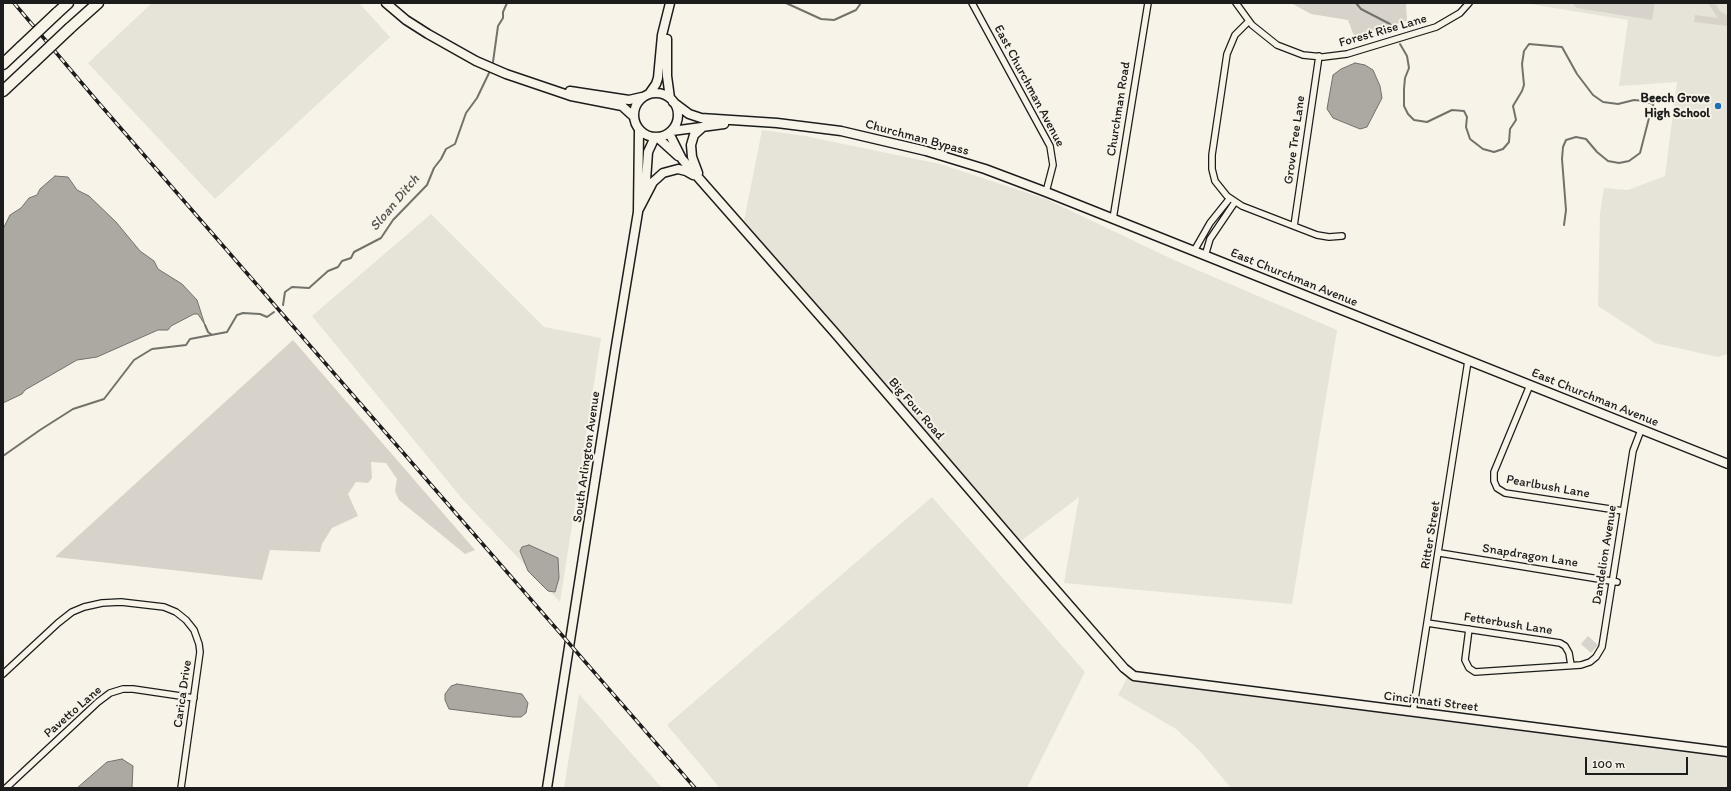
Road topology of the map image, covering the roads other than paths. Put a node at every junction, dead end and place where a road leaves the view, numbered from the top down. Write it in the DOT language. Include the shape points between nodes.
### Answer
graph roads {
  1 [pos="68,3"];
  2 [pos="98,3"];
  3 [pos="386,3"];
  4 [pos="670,3"];
  5 [pos="972,3"];
  6 [pos="1148,3"];
  7 [pos="1236,3"];
  8 [pos="1469,3"];
  9 [pos="668,16"];
  10 [pos="1249,21"];
  11 [pos="1319,56"];
  12 [pos="3,64"];
  13 [pos="555,90"];
  14 [pos="3,91"];
  15 [pos="646,96"];
  16 [pos="672,100"];
  17 [pos="633,116"];
  18 [pos="777,123"];
  19 [pos="704,126"];
  20 [pos="639,130"];
  21 [pos="670,132"];
  22 [pos="656,137"];
  23 [pos="682,159"];
  24 [pos="702,181"];
  25 [pos="1046,192"];
  26 [pos="1230,198"];
  27 [pos="644,199"];
  28 [pos="1235,202"];
  29 [pos="638,212"];
  30 [pos="1113,219"];
  31 [pos="1294,226"];
  32 [pos="1342,236"];
  33 [pos="1194,251"];
  34 [pos="1205,256"];
  35 [pos="1468,361"];
  36 [pos="1530,385"];
  37 [pos="1641,430"];
  38 [pos="1728,464"];
  39 [pos="1623,511"];
  40 [pos="1440,553"];
  41 [pos="1615,581"];
  42 [pos="1427,623"];
  43 [pos="1469,629"];
  44 [pos="1571,665"];
  45 [pos="3,674"];
  46 [pos="1131,674"];
  47 [pos="194,698"];
  48 [pos="1413,712"];
  49 [pos="1728,752"];
  50 [pos="6,788"];
  51 [pos="181,788"];
  52 [pos="547,788"];
  1 -- 12 [label="highway, bridge"];
  2 -- 14 [label="highway, bridge"];
  3 -- 13 [label="street" via="406,20 466,56 506,74"];
  4 -- 9 [label="street"];
  5 -- 25 [label="street, East Churchman Avenue" via="1050,146 1053,165"];
  6 -- 30 [label="street, Churchman Road"];
  7 -- 10 [label="street, Forest Rise Lane"];
  8 -- 11 [label="street, Forest Rise Lane" via="1460,13 1436,27 1347,54"];
  9 -- 15 [label="street" via="662,35 658,78"];
  9 -- 16 [label="street" via="666,76"];
  10 -- 11 [label="street, Forest Rise Lane" via="1262,35 1285,49 1303,55"];
  10 -- 26 [label="street" via="1240,29 1230,45 1212,154 1216,184"];
  11 -- 31 [label="street, Grove Tree Lane"];
  13 -- 15 [label="street" via="629,100"];
  13 -- 17 [label="street" via="581,99 622,106"];
  15 -- 16 [label="street" via="660,93"];
  15 -- 17 [label="street" via="635,106"];
  16 -- 18 [label="street, Churchman Bypass" via="689,114 701,118"];
  16 -- 21 [label="street" via="677,120"];
  17 -- 20 [label="street"];
  18 -- 19 [label="street, Churchman Bypass"];
  18 -- 25 [label="street, Churchman Bypass" via="841,131 902,144 956,159"];
  19 -- 21 [label="street, Churchman Bypass"];
  19 -- 24 [label="street" via="694,135 690,145"];
  20 -- 22 [label="street"];
  20 -- 29 [label="street, South Arlington Avenue"];
  21 -- 22 [label="street"];
  21 -- 23 [label="street, Big Four Road"];
  22 -- 23 [label="street, Big Four Road"];
  22 -- 27 [label="street" via="648,152"];
  23 -- 24 [label="street, Big Four Road"];
  24 -- 27 [label="street" via="682,170 668,171 653,182"];
  24 -- 46 [label="street, Big Four Road"];
  25 -- 30 [label="street, East Churchman Avenue"];
  26 -- 28 [label="street"];
  26 -- 33 [label="street" via="1210,223"];
  27 -- 29 [label="street"];
  28 -- 31 [label="street"];
  28 -- 34 [label="street" via="1210,239"];
  29 -- 52 [label="street, South Arlington Avenue"];
  30 -- 33 [label="street, East Churchman Avenue"];
  31 -- 32 [label="street" via="1317,235"];
  33 -- 34 [label="street, East Churchman Avenue"];
  34 -- 35 [label="street, East Churchman Avenue"];
  35 -- 36 [label="street, East Churchman Avenue"];
  35 -- 40 [label="street, Ritter Street"];
  36 -- 37 [label="street, East Churchman Avenue"];
  36 -- 39 [label="street, Pearlbush Lane" via="1494,472 1496,485 1505,493"];
  37 -- 38 [label="street, East Churchman Avenue"];
  37 -- 39 [label="street, Dandelion Avenue" via="1633,450"];
  39 -- 41 [label="street, Dandelion Avenue"];
  40 -- 41 [label="street, Snapdragon Lane"];
  40 -- 42 [label="street, Ritter Street"];
  41 -- 44 [label="street, Dandelion Avenue" via="1600,652 1590,662"];
  42 -- 43 [label="street, Fetterbush Lane"];
  42 -- 48 [label="street, Ritter Street"];
  43 -- 44 [label="street, Fetterbush Lane" via="1560,643 1569,652"];
  43 -- 44 [label="street, Dandelion Avenue" via="1465,660 1469,668 1475,672"];
  45 -- 47 [label="street, Carica Drive" via="58,623 72,612 84,607 121,602 164,607 176,612 191,626 199,644 200,658"];
  46 -- 48 [label="street, Cincinnati Street" via="1145,678"];
  47 -- 50 [label="street, Pavetto Lane" via="133,689 123,689 110,694 98,702"];
  47 -- 51 [label="street, Carica Drive"];
  48 -- 49 [label="street, Cincinnati Street"];
}
